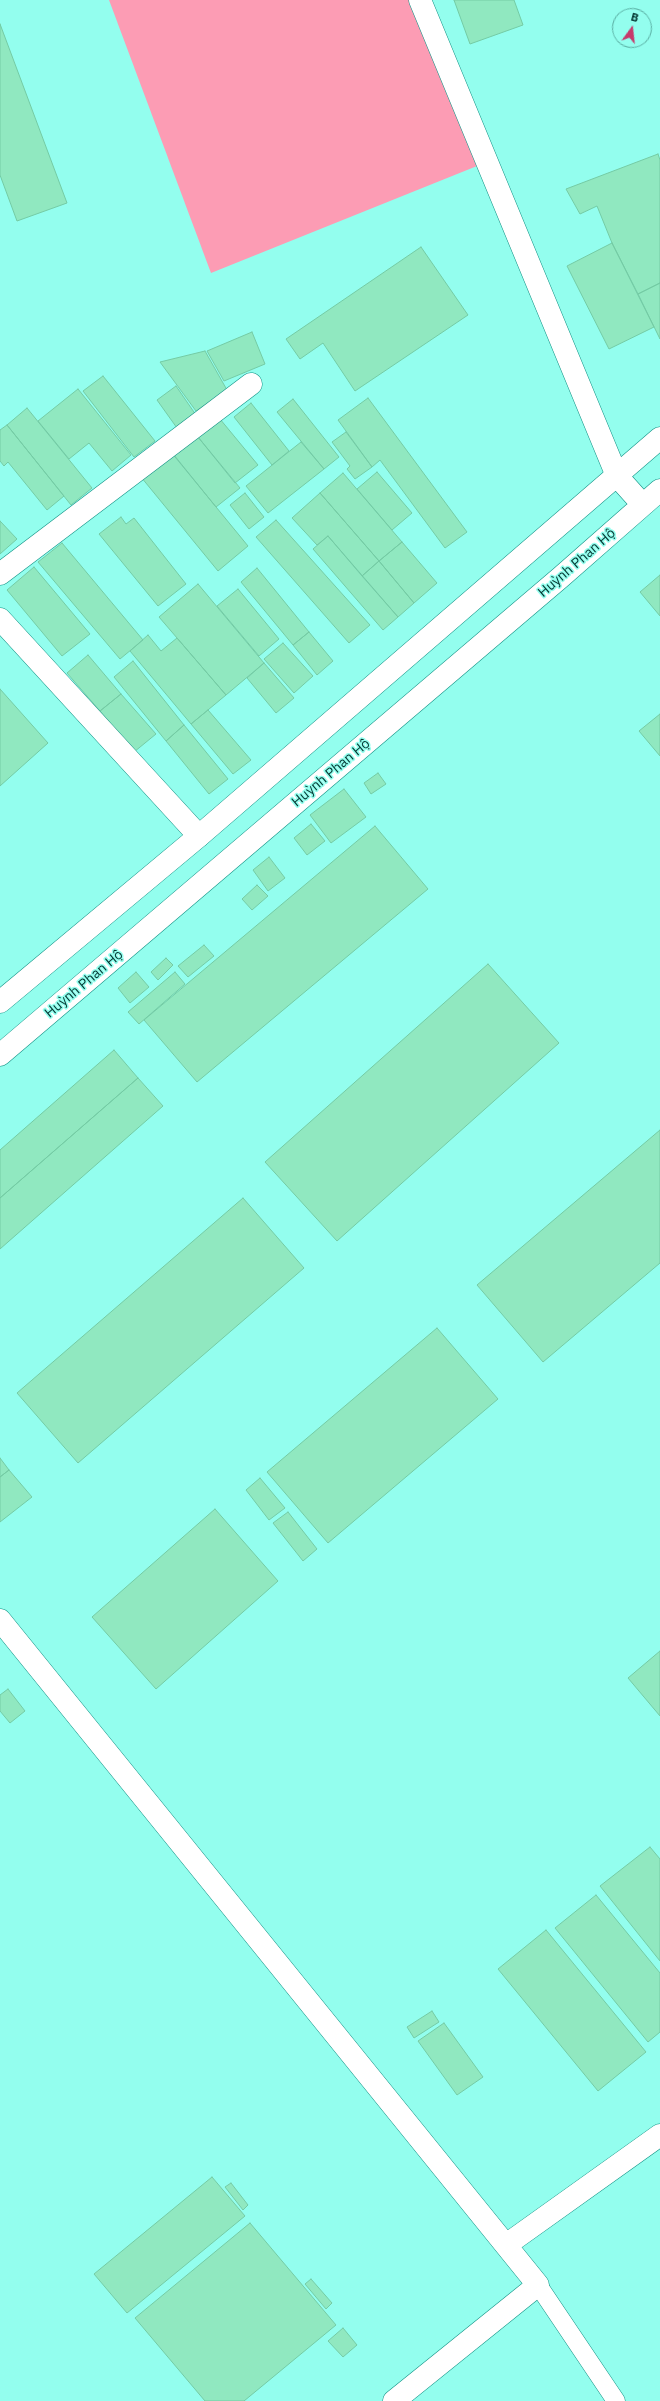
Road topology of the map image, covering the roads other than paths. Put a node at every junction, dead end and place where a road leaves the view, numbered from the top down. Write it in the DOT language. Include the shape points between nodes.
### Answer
graph roads {
  1 [pos="420,0"];
  2 [pos="251,384"];
  3 [pos="660,438"];
  4 [pos="617,476"];
  5 [pos="660,490"];
  6 [pos="643,505"];
  7 [pos="0,574"];
  8 [pos="0,619"];
  9 [pos="199,836"];
  10 [pos="0,1002"];
  11 [pos="0,1055"];
  12 [pos="0,1620"];
  13 [pos="660,2135"];
  14 [pos="506,2245"];
  15 [pos="538,2285"];
  16 [pos="394,2401"];
  17 [pos="616,2401"];
  1 -- 4 [label="street"];
  2 -- 7 [label="street"];
  3 -- 4 [label="street"];
  4 -- 6 [label="street"];
  4 -- 9 [label="street"];
  5 -- 6 [label="street, Huỳnh Phan Hộ"];
  6 -- 11 [label="street, Huỳnh Phan Hộ"];
  8 -- 9 [label="street"];
  9 -- 10 [label="street"];
  12 -- 14 [label="street"];
  13 -- 14 [label="street"];
  14 -- 15 [label="street"];
  15 -- 16 [label="street"];
  15 -- 17 [label="lane"];
}
